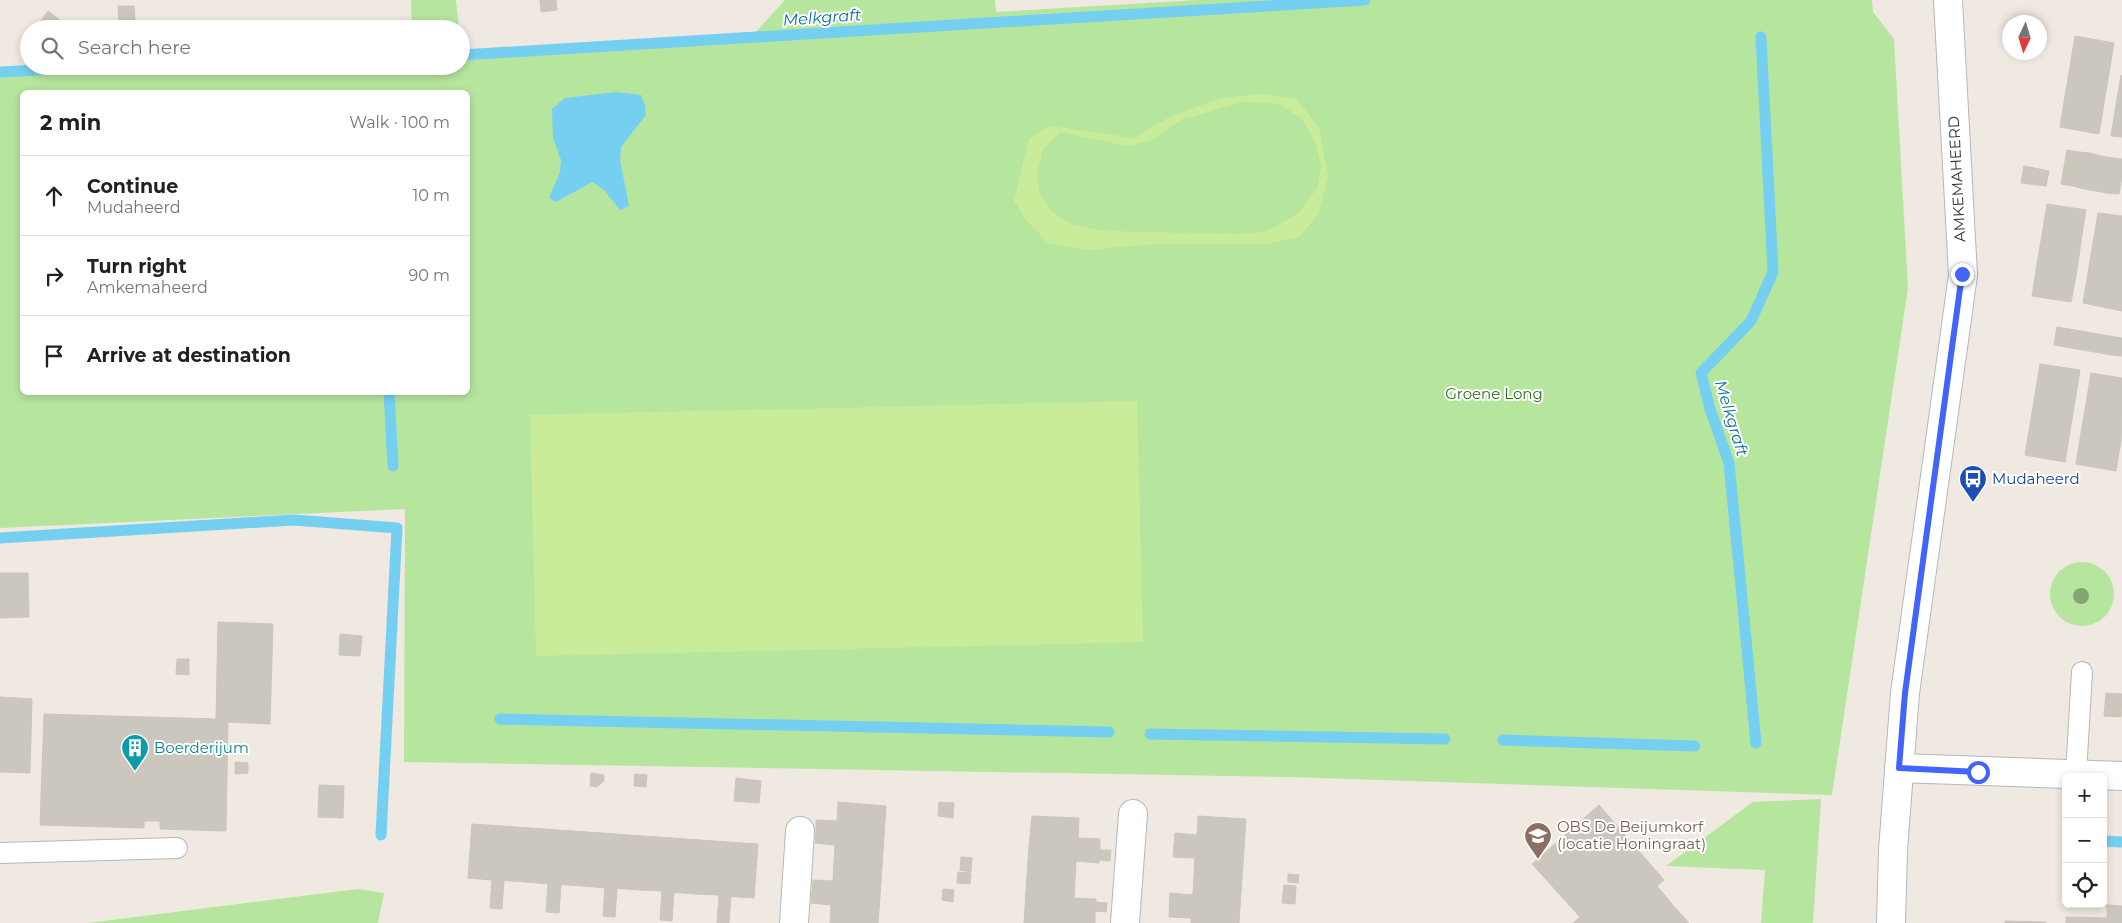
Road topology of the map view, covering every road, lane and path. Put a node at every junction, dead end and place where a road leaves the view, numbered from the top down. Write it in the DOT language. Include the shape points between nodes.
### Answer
graph roads {
  1 [pos="1948,0"];
  2 [pos="2082,672"];
  3 [pos="1899,768"];
  4 [pos="2076,773"];
  5 [pos="2062,774"];
  6 [pos="2107,775"];
  7 [pos="2122,776"];
  8 [pos="1133,814"];
  9 [pos="800,831"];
  10 [pos="177,848"];
  11 [pos="0,853"];
  12 [pos="794,923"];
  13 [pos="1125,923"];
  14 [pos="1891,923"];
  1 -- 3 [label="street, AMKEMAHEERD" via="1962,274 1905,693"];
  2 -- 4 [label="lane"];
  3 -- 5 [label="street"];
  3 -- 14 [label="street, AMKEMAHEERD"];
  6 -- 7 [label="street"];
  8 -- 13 [label="street"];
  9 -- 12 [label="street"];
  10 -- 11 [label="lane"];
}
